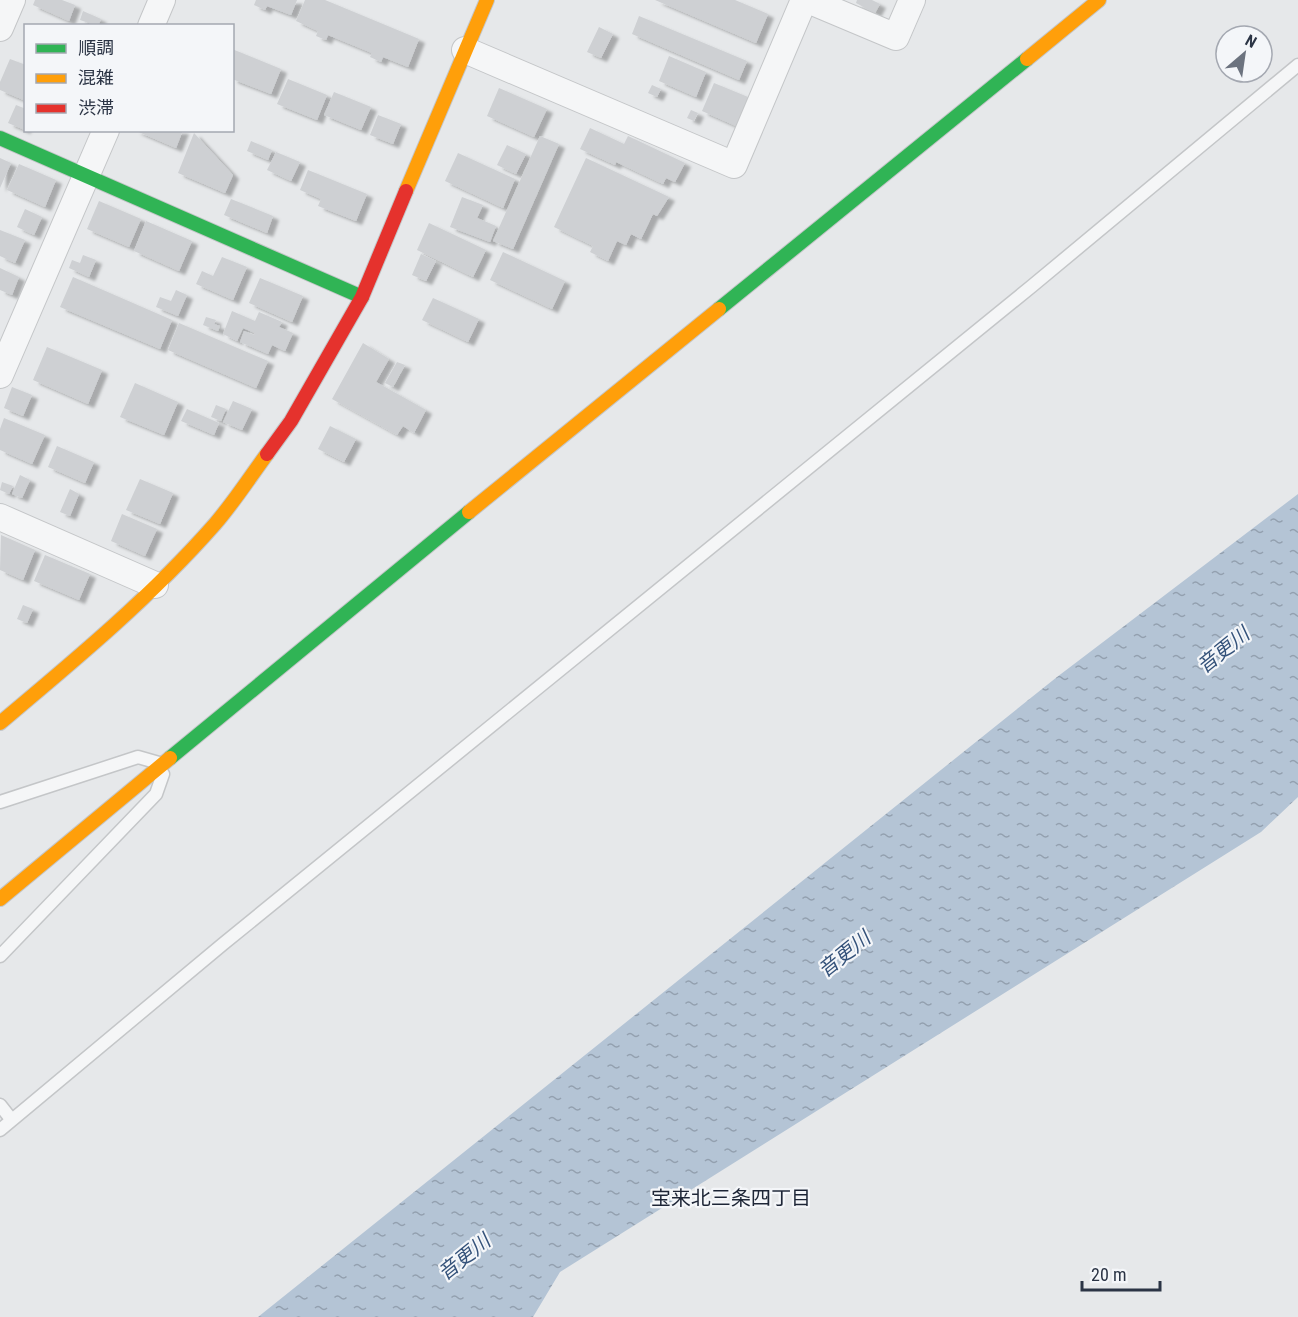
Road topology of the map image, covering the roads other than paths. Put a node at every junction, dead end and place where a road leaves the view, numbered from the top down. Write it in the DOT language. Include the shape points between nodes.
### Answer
graph roads {
  1 [pos="12,0"];
  2 [pos="162,0"];
  3 [pos="487,0"];
  4 [pos="806,0"];
  5 [pos="912,0"];
  6 [pos="1099,0"];
  7 [pos="152,24"];
  8 [pos="0,28"];
  9 [pos="465,50"];
  10 [pos="1298,65"];
  11 [pos="105,132"];
  12 [pos="0,138"];
  13 [pos="86,176"];
  14 [pos="362,297"];
  15 [pos="0,375"];
  16 [pos="0,517"];
  17 [pos="155,585"];
  18 [pos="0,723"];
  19 [pos="166,765"];
  20 [pos="0,802"];
  21 [pos="0,899"];
  22 [pos="0,956"];
  23 [pos="0,1105"];
  24 [pos="11,1119"];
  25 [pos="0,1130"];
  1 -- 8 [label="street"];
  2 -- 7 [label="street"];
  3 -- 9 [label="street"];
  4 -- 5 [label="street" via="896,37"];
  4 -- 9 [label="street" via="734,165"];
  6 -- 19 [label="street" via="346,612"];
  9 -- 14 [label="street"];
  10 -- 24 [label="lane"];
  11 -- 13 [label="street"];
  12 -- 13 [label="street"];
  13 -- 14 [label="street"];
  13 -- 15 [label="street"];
  14 -- 17 [label="street" via="291,422 216,523"];
  16 -- 17 [label="street"];
  17 -- 18 [label="street"];
  19 -- 20 [label="lane" via="138,757"];
  19 -- 21 [label="street"];
  19 -- 22 [label="lane" via="156,794"];
  23 -- 24 [label="lane"];
  24 -- 25 [label="lane"];
}
